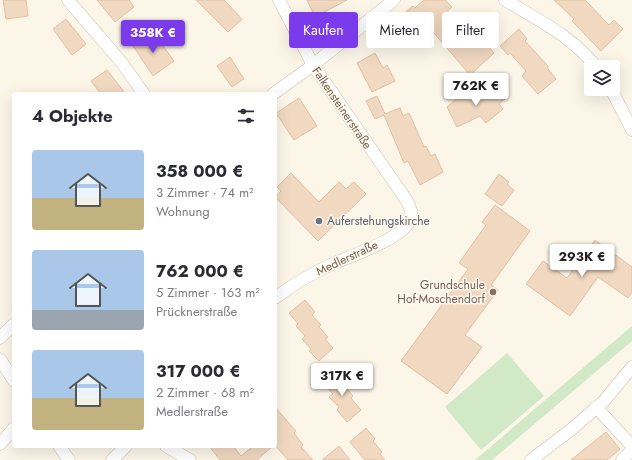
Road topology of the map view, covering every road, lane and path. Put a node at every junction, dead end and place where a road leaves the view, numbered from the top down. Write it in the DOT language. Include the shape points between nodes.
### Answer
graph roads {
  1 [pos="68,0"];
  2 [pos="279,0"];
  3 [pos="394,0"];
  4 [pos="505,0"];
  5 [pos="590,60"];
  6 [pos="313,65"];
  7 [pos="143,92"];
  8 [pos="276,92"];
  9 [pos="614,96"];
  10 [pos="632,130"];
  11 [pos="412,212"];
  12 [pos="277,297"];
  13 [pos="12,326"];
  14 [pos="0,338"];
  15 [pos="0,359"];
  16 [pos="632,367"];
  17 [pos="12,378"];
  18 [pos="596,407"];
  19 [pos="12,430"];
  20 [pos="0,444"];
  21 [pos="632,446"];
  22 [pos="60,448"];
  23 [pos="124,448"];
  24 [pos="169,448"];
  25 [pos="632,450"];
  26 [pos="69,460"];
  27 [pos="112,460"];
  28 [pos="190,460"];
  29 [pos="531,460"];
  30 [pos="622,460"];
  1 -- 7 [label="street"];
  2 -- 6 [label="street, Falkensteinerstraße"];
  3 -- 6 [label="street"];
  4 -- 5 [label="street" via="563,34"];
  6 -- 8 [label="street"];
  6 -- 11 [label="street, Falkensteinerstraße"];
  9 -- 10 [label="street"];
  11 -- 12 [label="street, Medlerstraße" via="408,223 400,231 372,248 297,283"];
  13 -- 14 [label="street"];
  15 -- 17 [label="street"];
  16 -- 18 [label="street"];
  18 -- 21 [label="street"];
  18 -- 29 [label="street"];
  19 -- 20 [label="street"];
  22 -- 26 [label="street"];
  23 -- 27 [label="street"];
  24 -- 28 [label="street"];
  25 -- 30 [label="street"];
}
